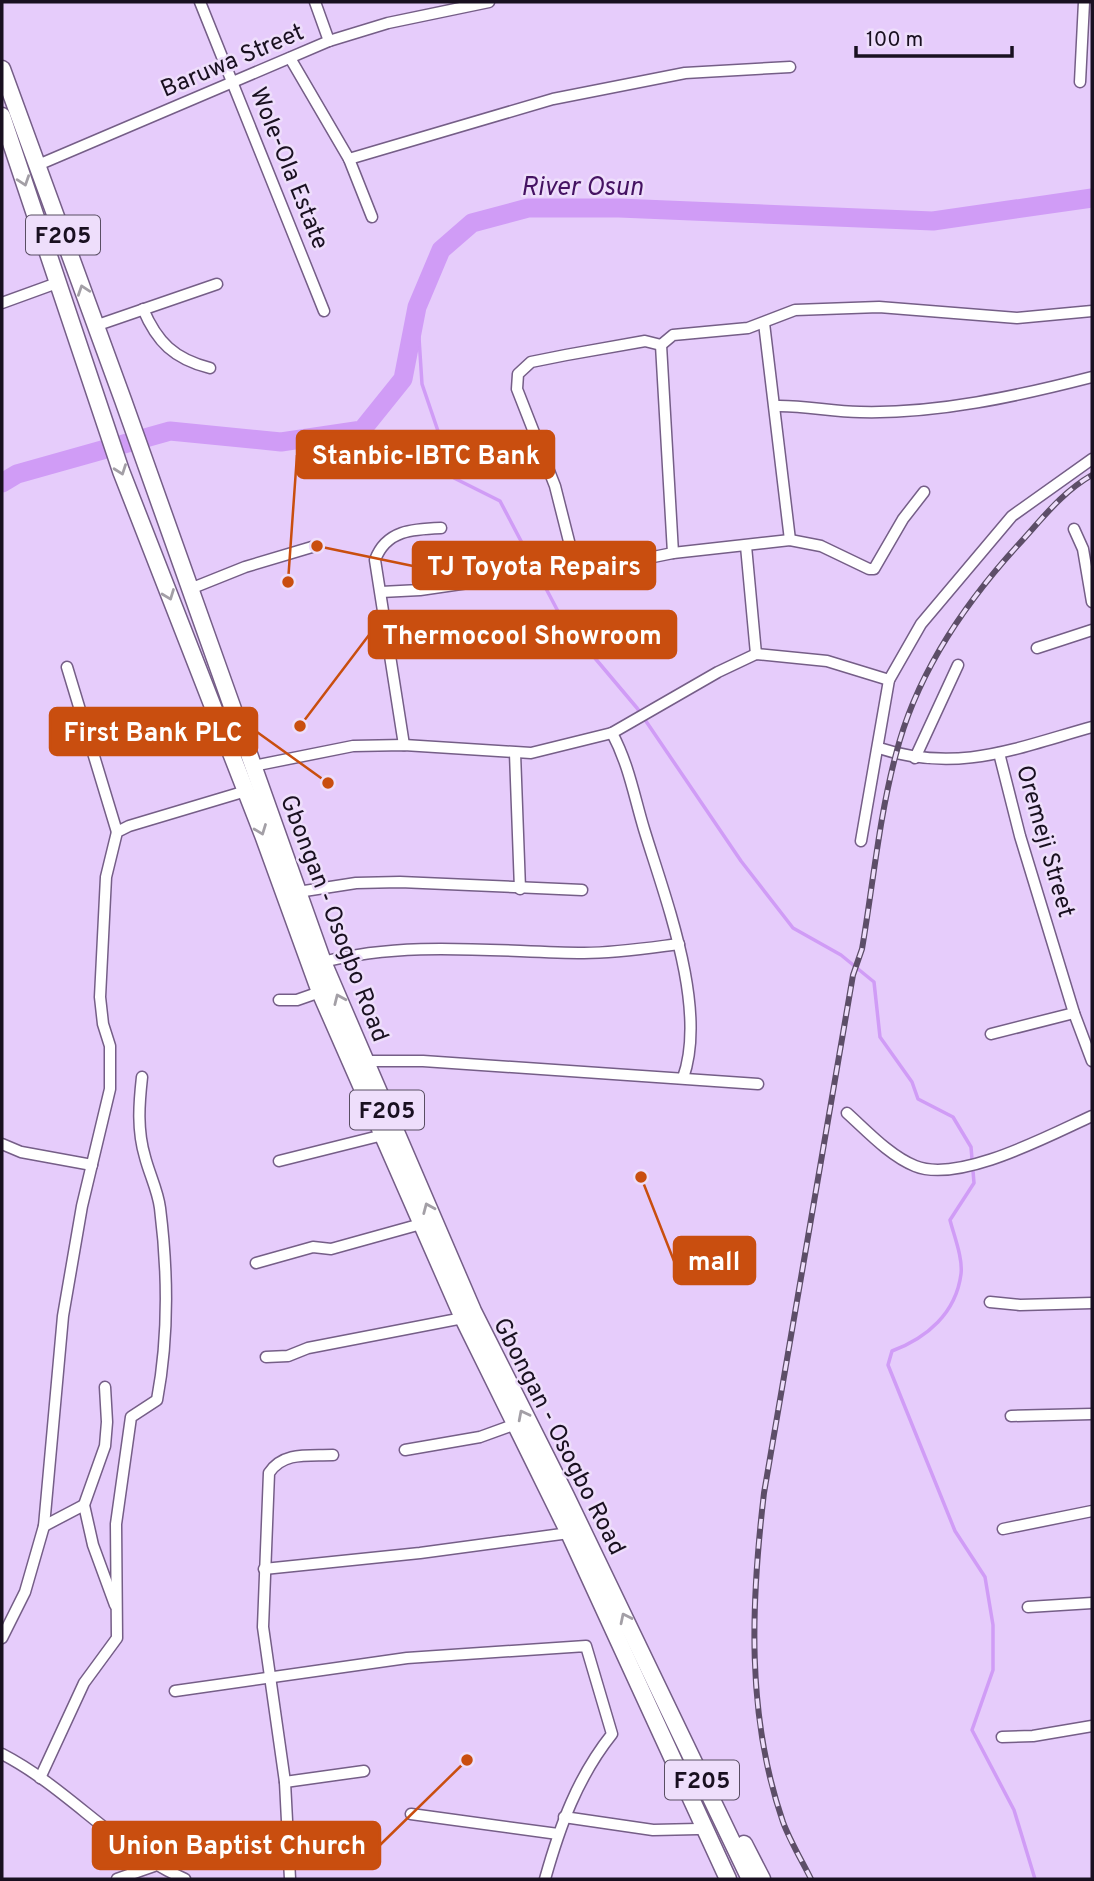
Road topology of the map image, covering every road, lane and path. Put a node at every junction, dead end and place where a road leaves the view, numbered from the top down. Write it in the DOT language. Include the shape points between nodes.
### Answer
graph roads {
  1 [pos="200,2"];
  2 [pos="315,2"];
  3 [pos="489,2"];
  4 [pos="1084,2"];
  5 [pos="329,41"];
  6 [pos="290,58"];
  7 [pos="790,67"];
  8 [pos="2,69"];
  9 [pos="231,82"];
  10 [pos="1080,82"];
  11 [pos="2,116"];
  12 [pos="349,159"];
  13 [pos="38,165"];
  14 [pos="372,217"];
  15 [pos="57,283"];
  16 [pos="217,284"];
  17 [pos="2,303"];
  18 [pos="143,309"];
  19 [pos="324,311"];
  20 [pos="1092,311"];
  21 [pos="764,323"];
  22 [pos="95,326"];
  23 [pos="661,345"];
  24 [pos="210,368"];
  25 [pos="1092,377"];
  26 [pos="775,406"];
  27 [pos="1092,460"];
  28 [pos="924,492"];
  29 [pos="441,528"];
  30 [pos="1074,529"];
  31 [pos="790,540"];
  32 [pos="746,546"];
  33 [pos="312,547"];
  34 [pos="673,553"];
  35 [pos="576,569"];
  36 [pos="190,589"];
  37 [pos="381,592"];
  38 [pos="1092,603"];
  39 [pos="1092,630"];
  40 [pos="1037,648"];
  41 [pos="756,653"];
  42 [pos="958,665"];
  43 [pos="67,667"];
  44 [pos="889,680"];
  45 [pos="1092,727"];
  46 [pos="612,733"];
  47 [pos="404,745"];
  48 [pos="879,748"];
  49 [pos="515,752"];
  50 [pos="999,753"];
  51 [pos="915,758"];
  52 [pos="253,766"];
  53 [pos="246,791"];
  54 [pos="117,832"];
  55 [pos="861,841"];
  56 [pos="520,889"];
  57 [pos="582,890"];
  58 [pos="298,892"];
  59 [pos="305,934"];
  60 [pos="679,944"];
  61 [pos="323,962"];
  62 [pos="320,992"];
  63 [pos="279,1000"];
  64 [pos="1074,1013"];
  65 [pos="991,1034"];
  66 [pos="366,1061"];
  67 [pos="1092,1061"];
  68 [pos="142,1077"];
  69 [pos="683,1078"];
  70 [pos="758,1084"];
  71 [pos="847,1113"];
  72 [pos="1092,1116"];
  73 [pos="383,1135"];
  74 [pos="2,1144"];
  75 [pos="279,1161"];
  76 [pos="92,1165"];
  77 [pos="421,1224"];
  78 [pos="256,1263"];
  79 [pos="990,1302"];
  80 [pos="1092,1303"];
  81 [pos="463,1318"];
  82 [pos="266,1356"];
  83 [pos="105,1387"];
  84 [pos="1092,1414"];
  85 [pos="1011,1416"];
  86 [pos="513,1425"];
  87 [pos="405,1450"];
  88 [pos="333,1455"];
  89 [pos="85,1505"];
  90 [pos="1092,1511"];
  91 [pos="44,1527"];
  92 [pos="1003,1529"];
  93 [pos="569,1533"];
  94 [pos="264,1569"];
  95 [pos="1092,1604"];
  96 [pos="1028,1607"];
  97 [pos="117,1608"];
  98 [pos="2,1637"];
  99 [pos="269,1680"];
  100 [pos="647,1685"];
  101 [pos="175,1691"];
  102 [pos="1092,1726"];
  103 [pos="1002,1737"];
  104 [pos="2,1754"];
  105 [pos="364,1771"];
  106 [pos="40,1779"];
  107 [pos="285,1782"];
  108 [pos="411,1814"];
  109 [pos="564,1817"];
  110 [pos="698,1829"];
  111 [pos="558,1834"];
  112 [pos="154,1866"];
  113 [pos="117,1879"];
  114 [pos="185,1879"];
  115 [pos="290,1879"];
  116 [pos="545,1879"];
  117 [pos="722,1879"];
  118 [pos="728,1879"];
  119 [pos="750,1879"];
  120 [pos="762,1879"];
  1 -- 9 [label="street, Wole-Ola Estate"];
  2 -- 5 [label="street"];
  3 -- 5 [label="street, Baruwa Street" via="388,23"];
  4 -- 10 [label="street"];
  5 -- 6 [label="street, Baruwa Street"];
  6 -- 9 [label="street, Baruwa Street"];
  6 -- 12 [label="street"];
  7 -- 12 [label="street" via="685,74 554,99"];
  8 -- 13 [label="main road, Gbongan - Osogbo Road / F205"];
  9 -- 13 [label="street, Baruwa Street"];
  9 -- 19 [label="street, Wole-Ola Estate"];
  11 -- 15 [label="main road, Gbongan - Osogbo Road / F205, one-way"];
  12 -- 14 [label="street"];
  22 -- 13 [label="main road, Gbongan - Osogbo Road / F205, one-way"];
  15 -- 17 [label="street"];
  15 -- 53 [label="main road, Gbongan - Osogbo Road / F205, one-way" via="144,531"];
  16 -- 18 [label="street"];
  18 -- 22 [label="street"];
  18 -- 24 [label="street" via="166,349"];
  20 -- 21 [label="street" via="1017,317 879,307 795,310"];
  21 -- 23 [label="street" via="727,331 691,331 673,335"];
  21 -- 26 [label="street"];
  22 -- 36 [label="main road, Gbongan - Osogbo Road / F205"];
  23 -- 34 [label="street"];
  23 -- 35 [label="street" via="645,341 579,352 531,362 518,374 517,389 555,486"];
  25 -- 26 [label="street" via="1040,390 906,410"];
  26 -- 31 [label="street"];
  27 -- 44 [label="street" via="1012,516 988,540 921,624"];
  28 -- 31 [label="street" via="874,569 821,546"];
  29 -- 37 [label="street" via="406,531 383,543 374,568"];
  30 -- 38 [label="street" via="1083,549"];
  31 -- 32 [label="street"];
  32 -- 34 [label="street"];
  32 -- 41 [label="street"];
  33 -- 36 [label="street"];
  34 -- 35 [label="street"];
  35 -- 37 [label="street"];
  36 -- 52 [label="main road, Gbongan - Osogbo Road / F205"];
  37 -- 47 [label="street"];
  39 -- 40 [label="street"];
  41 -- 44 [label="street" via="827,661"];
  41 -- 46 [label="street"];
  42 -- 51 [label="street"];
  43 -- 54 [label="street"];
  44 -- 48 [label="street"];
  45 -- 50 [label="street"];
  46 -- 49 [label="street" via="531,753"];
  46 -- 60 [label="street" via="633,779"];
  47 -- 49 [label="street"];
  47 -- 52 [label="street" via="353,746"];
  48 -- 51 [label="street"];
  48 -- 55 [label="street"];
  49 -- 56 [label="street"];
  50 -- 51 [label="street" via="947,761"];
  50 -- 64 [label="street, Oremeji Street"];
  52 -- 58 [label="main road, Gbongan - Osogbo Road / F205"];
  53 -- 54 [label="street" via="155,816"];
  53 -- 59 [label="main road, Gbongan - Osogbo Road / F205, one-way"];
  54 -- 76 [label="street" via="106,877 100,997 112,1063"];
  56 -- 57 [label="street"];
  56 -- 58 [label="street" via="400,882"];
  58 -- 59 [label="main road, Gbongan - Osogbo Road / F205"];
  59 -- 61 [label="main road, Gbongan - Osogbo Road / F205"];
  59 -- 62 [label="main road, Gbongan - Osogbo Road / F205"];
  60 -- 61 [label="street" via="584,953 401,951"];
  60 -- 69 [label="street" via="691,1036"];
  66 -- 61 [label="main road, Gbongan - Osogbo Road / F205, one-way"];
  62 -- 63 [label="street"];
  62 -- 73 [label="main road, Gbongan - Osogbo Road / F205"];
  64 -- 65 [label="street"];
  64 -- 67 [label="street, Oremeji Street"];
  66 -- 69 [label="street"];
  100 -- 66 [label="main road, Gbongan - Osogbo Road / F205, one-way" via="572,1508 472,1311"];
  68 -- 97 [label="street" via="138,1116 160,1205 166,1353 157,1399 131,1417 116,1524"];
  69 -- 70 [label="street"];
  71 -- 72 [label="street" via="911,1165 928,1170 975,1166"];
  73 -- 75 [label="street"];
  73 -- 77 [label="main road, Gbongan - Osogbo Road / F205"];
  74 -- 76 [label="street"];
  76 -- 91 [label="street" via="63,1316"];
  77 -- 78 [label="street" via="331,1249 313,1247"];
  77 -- 81 [label="main road, Gbongan - Osogbo Road / F205"];
  79 -- 80 [label="street"];
  81 -- 82 [label="street" via="288,1356"];
  81 -- 86 [label="main road, Gbongan - Osogbo Road / F205"];
  83 -- 89 [label="street" via="104,1446"];
  84 -- 85 [label="street"];
  86 -- 87 [label="street" via="480,1437"];
  86 -- 93 [label="main road, Gbongan - Osogbo Road / F205"];
  88 -- 94 [label="street" via="293,1456 277,1462 269,1473"];
  89 -- 91 [label="street"];
  89 -- 97 [label="street" via="93,1545"];
  90 -- 92 [label="street"];
  91 -- 98 [label="street" via="25,1592"];
  93 -- 94 [label="street"];
  93 -- 100 [label="main road, Gbongan - Osogbo Road"];
  94 -- 99 [label="street" via="263,1627"];
  95 -- 96 [label="street"];
  97 -- 106 [label="street" via="117,1638 84,1683"];
  99 -- 101 [label="street"];
  99 -- 107 [label="street"];
  99 -- 109 [label="street" via="407,1658 586,1646 612,1734 582,1777"];
  100 -- 110 [label="main road" via="648,1723"];
  100 -- 118 [label="main road, F205"];
  100 -- 119 [label="main road, F205"];
  100 -- 120 [label="main road" via="690,1740"];
  102 -- 103 [label="street"];
  104 -- 106 [label="street"];
  105 -- 107 [label="street"];
  106 -- 112 [label="street"];
  107 -- 115 [label="street"];
  108 -- 111 [label="street"];
  109 -- 110 [label="street" via="653,1829"];
  109 -- 111 [label="street"];
  110 -- 117 [label="main road"];
  111 -- 116 [label="street"];
  112 -- 113 [label="street"];
  112 -- 114 [label="street"];
}
